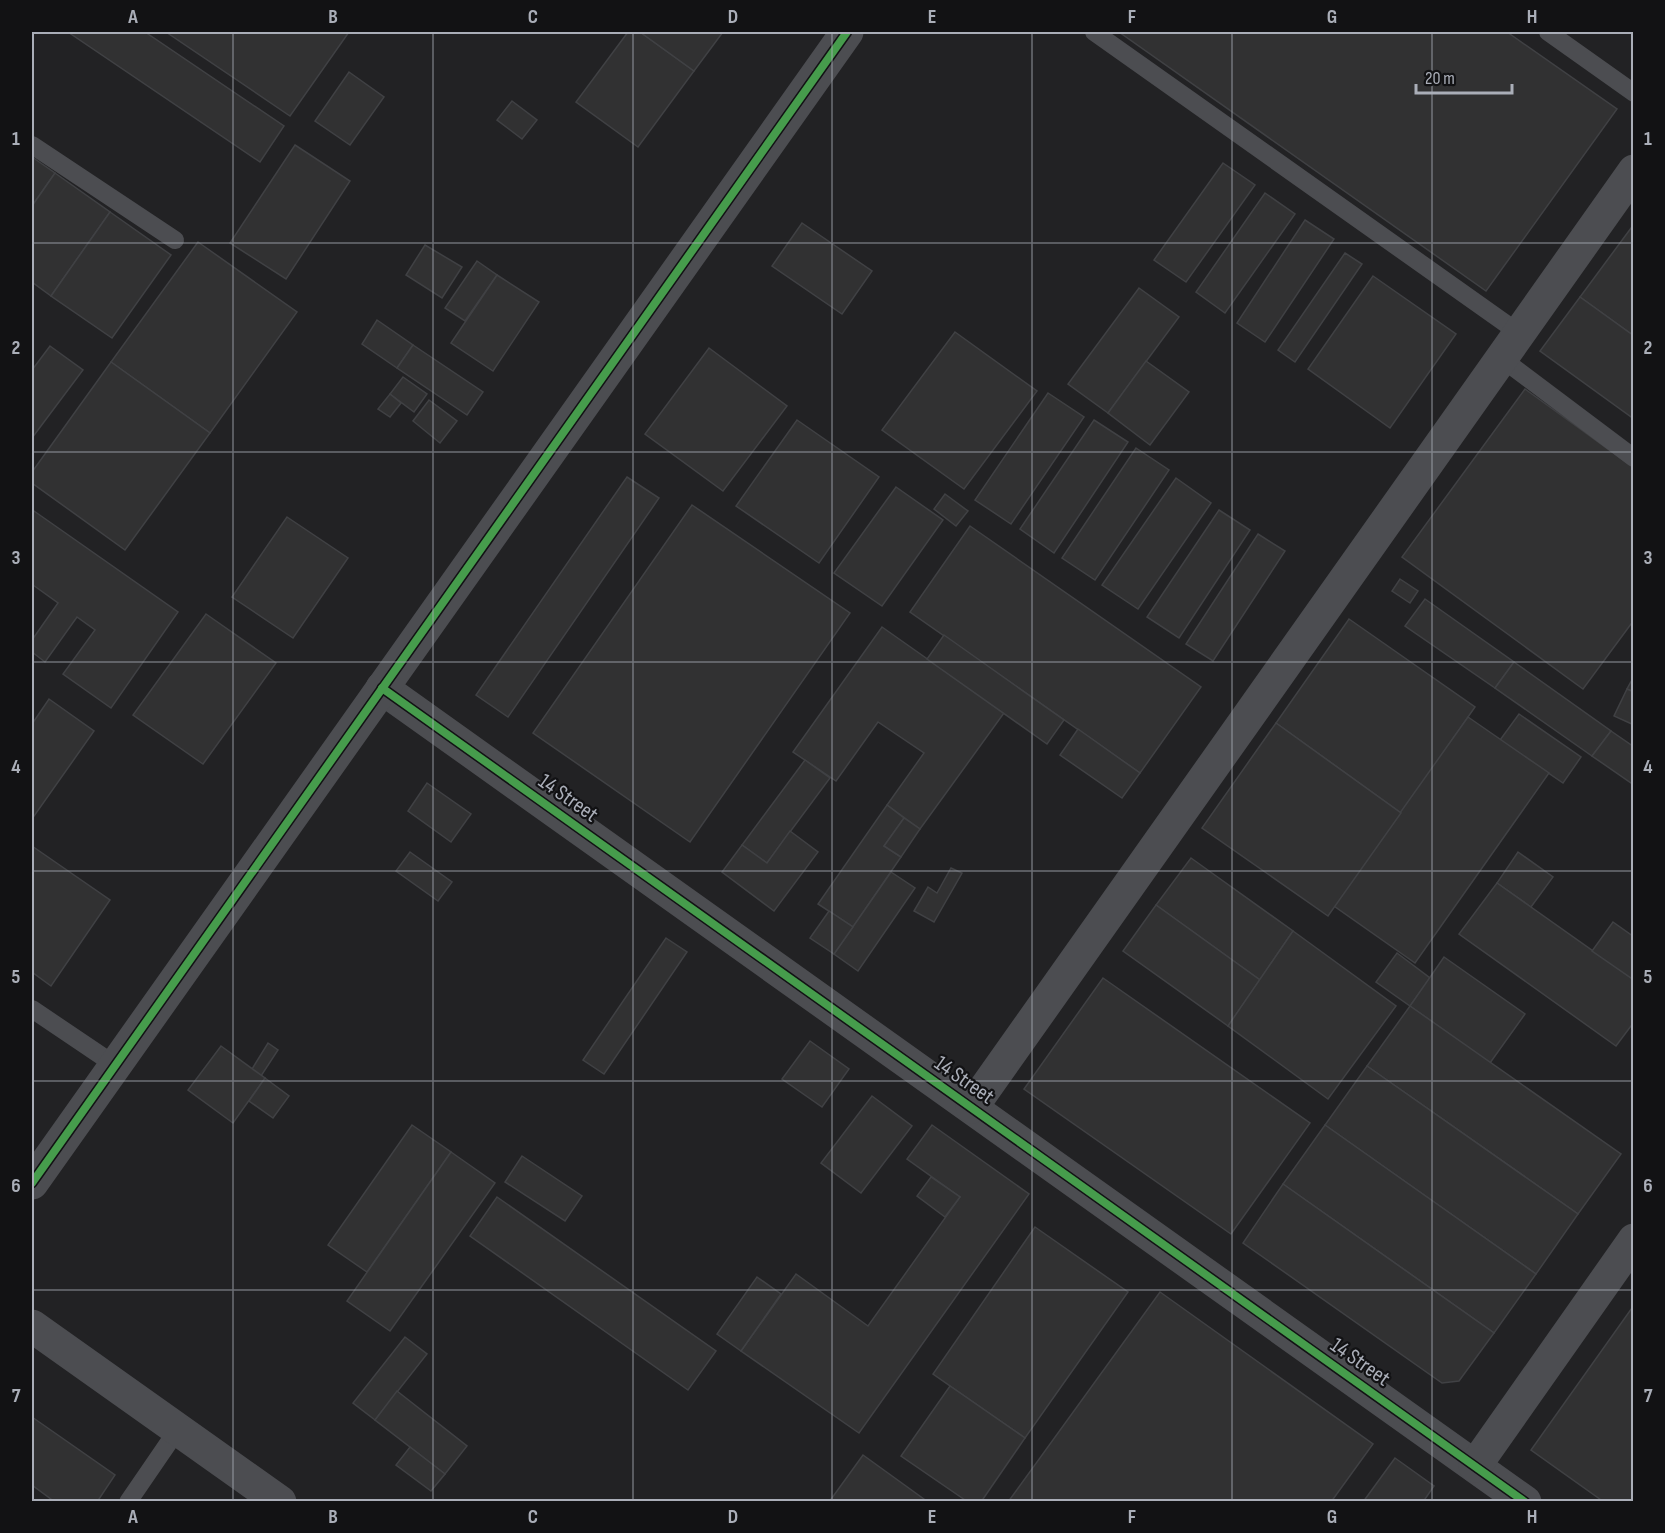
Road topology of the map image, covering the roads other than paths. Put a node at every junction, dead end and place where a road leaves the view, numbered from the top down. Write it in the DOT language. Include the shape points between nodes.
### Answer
graph roads {
  1 [pos="847,32"];
  2 [pos="1094,32"];
  3 [pos="1548,32"];
  4 [pos="1634,93"];
  5 [pos="32,145"];
  6 [pos="1634,171"];
  7 [pos="175,240"];
  8 [pos="1510,346"];
  9 [pos="1634,458"];
  10 [pos="382,688"];
  11 [pos="32,1010"];
  12 [pos="115,1065"];
  13 [pos="972,1107"];
  14 [pos="32,1183"];
  15 [pos="1634,1240"];
  16 [pos="32,1326"];
  17 [pos="177,1429"];
  18 [pos="1475,1466"];
  19 [pos="128,1502"];
  20 [pos="280,1502"];
  21 [pos="1525,1502"];
  1 -- 10 [label="street"];
  2 -- 8 [label="lane"];
  3 -- 4 [label="lane"];
  5 -- 7 [label="lane"];
  6 -- 8 [label="street"];
  8 -- 9 [label="lane"];
  8 -- 13 [label="street"];
  10 -- 12 [label="street"];
  10 -- 13 [label="street, 14 Street"];
  11 -- 12 [label="lane"];
  12 -- 14 [label="street"];
  13 -- 18 [label="street, 14 Street"];
  15 -- 18 [label="street"];
  16 -- 17 [label="street"];
  17 -- 19 [label="lane"];
  17 -- 20 [label="street"];
  18 -- 21 [label="street, 14 Street"];
}
